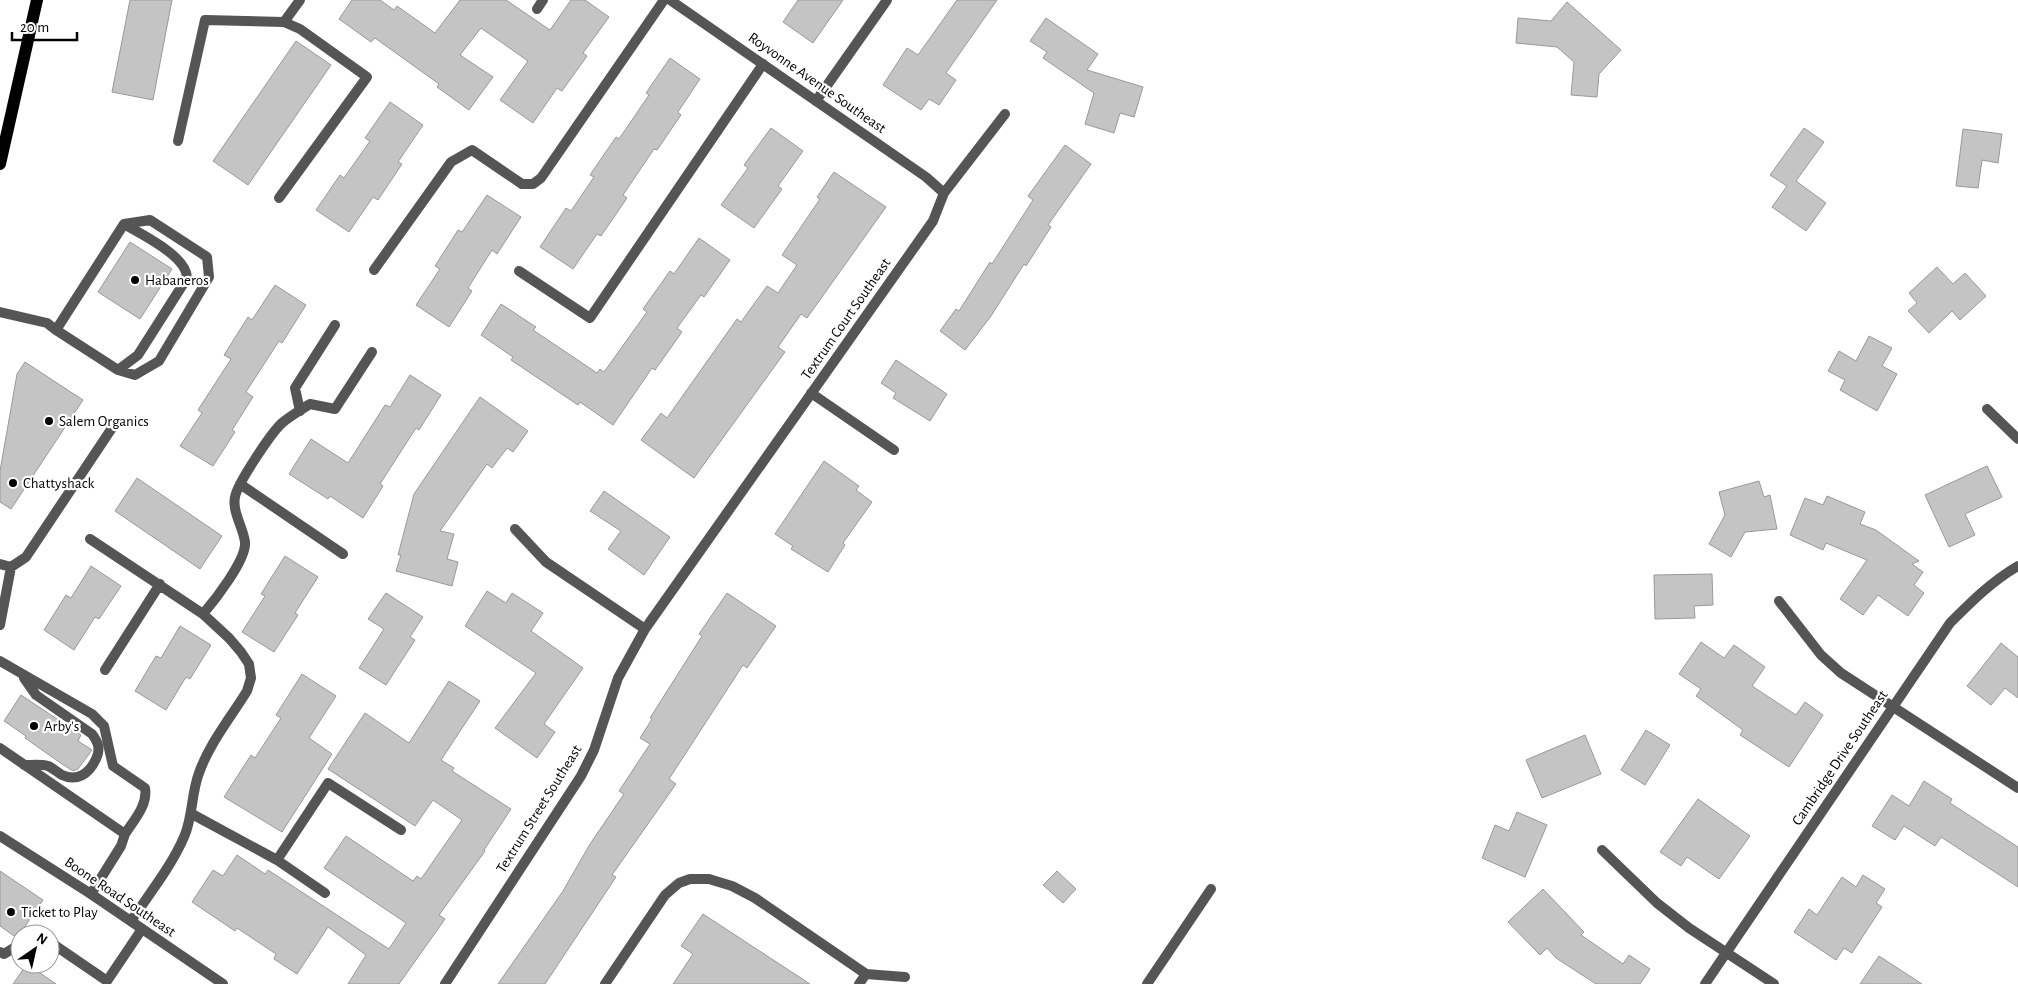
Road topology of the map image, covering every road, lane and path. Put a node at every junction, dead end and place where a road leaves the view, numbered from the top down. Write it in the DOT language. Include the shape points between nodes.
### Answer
graph roads {
  1 [pos="37,0"];
  2 [pos="300,0"];
  3 [pos="664,0"];
  4 [pos="670,0"];
  5 [pos="887,0"];
  6 [pos="284,22"];
  7 [pos="763,64"];
  8 [pos="816,101"];
  9 [pos="1005,114"];
  10 [pos="178,141"];
  11 [pos="0,164"];
  12 [pos="944,193"];
  13 [pos="279,198"];
  14 [pos="124,224"];
  15 [pos="374,270"];
  16 [pos="519,271"];
  17 [pos="0,312"];
  18 [pos="335,325"];
  19 [pos="56,330"];
  20 [pos="372,352"];
  21 [pos="118,370"];
  22 [pos="812,393"];
  23 [pos="1987,409"];
  24 [pos="300,411"];
  25 [pos="114,425"];
  26 [pos="2018,439"];
  27 [pos="894,450"];
  28 [pos="240,484"];
  29 [pos="515,529"];
  30 [pos="90,538"];
  31 [pos="708,540"];
  32 [pos="344,554"];
  33 [pos="0,564"];
  34 [pos="2018,566"];
  35 [pos="11,567"];
  36 [pos="160,584"];
  37 [pos="1779,601"];
  38 [pos="203,614"];
  39 [pos="0,624"];
  40 [pos="645,629"];
  41 [pos="0,661"];
  42 [pos="105,670"];
  43 [pos="22,674"];
  44 [pos="1893,708"];
  45 [pos="0,748"];
  46 [pos="23,764"];
  47 [pos="2018,788"];
  48 [pos="192,814"];
  49 [pos="401,830"];
  50 [pos="124,834"];
  51 [pos="0,836"];
  52 [pos="1602,850"];
  53 [pos="277,860"];
  54 [pos="1211,889"];
  55 [pos="325,893"];
  56 [pos="91,894"];
  57 [pos="131,921"];
  58 [pos="142,929"];
  59 [pos="60,949"];
  60 [pos="1727,952"];
  61 [pos="866,974"];
  62 [pos="905,976"];
  63 [pos="106,983"];
  64 [pos="223,984"];
  65 [pos="445,984"];
  66 [pos="604,984"];
  67 [pos="859,984"];
  68 [pos="1147,984"];
  69 [pos="1705,984"];
  70 [pos="1774,984"];
  1 -- 11 [label="main road"];
  2 -- 6 [label="street"];
  3 -- 15 [label="street" via="541,178 533,184 522,184 472,150 451,162"];
  4 -- 7 [label="street, Royvonne Avenue Southeast"];
  5 -- 8 [label="street"];
  6 -- 10 [label="street" via="205,20"];
  6 -- 13 [label="street" via="300,29 367,77"];
  7 -- 8 [label="street, Royvonne Avenue Southeast"];
  7 -- 16 [label="street" via="590,318"];
  8 -- 12 [label="street, Royvonne Avenue Southeast"];
  9 -- 12 [label="street, Textrum Court Southeast"];
  12 -- 22 [label="street, Textrum Court Southeast" via="933,221"];
  14 -- 19 [label="street"];
  14 -- 21 [label="street" via="180,261 187,278 138,355"];
  14 -- 21 [label="street" via="150,220 207,258 210,277 159,361 135,375"];
  17 -- 19 [label="street" via="47,323"];
  18 -- 24 [label="street" via="295,388"];
  19 -- 21 [label="street"];
  20 -- 24 [label="street" via="335,409 310,404"];
  22 -- 27 [label="street"];
  22 -- 31 [label="street, Textrum Court Southeast"];
  23 -- 26 [label="street"];
  24 -- 28 [label="street" via="275,431"];
  25 -- 35 [label="street" via="26,557"];
  28 -- 32 [label="street"];
  28 -- 38 [label="street" via="235,509 245,543 243,554"];
  29 -- 40 [label="street" via="546,562"];
  30 -- 36 [label="street"];
  31 -- 40 [label="street, Textrum Street Southeast"];
  33 -- 35 [label="street"];
  34 -- 44 [label="street, Cambridge Drive Southeast" via="2003,575 1950,623"];
  35 -- 39 [label="street"];
  36 -- 38 [label="street"];
  36 -- 42 [label="street"];
  37 -- 44 [label="street" via="1821,655 1841,673"];
  38 -- 48 [label="street" via="241,652 249,664 251,678 247,691 204,760"];
  40 -- 65 [label="street, Textrum Street Southeast" via="618,678 594,750 581,776"];
  41 -- 43 [label="street"];
  43 -- 46 [label="street" via="36,695 92,734 98,741 99,751 92,767 77,778 70,778 48,766"];
  43 -- 50 [label="street" via="92,714 104,726 114,766 145,788 145,803"];
  44 -- 47 [label="street"];
  44 -- 60 [label="street, Cambridge Drive Southeast"];
  45 -- 46 [label="street"];
  46 -- 50 [label="street"];
  48 -- 53 [label="street"];
  48 -- 57 [label="street" via="173,859"];
  49 -- 53 [label="street" via="328,783"];
  50 -- 56 [label="street" via="122,846"];
  51 -- 56 [label="street, Boone Road Southeast"];
  52 -- 60 [label="street" via="1657,903"];
  53 -- 55 [label="street"];
  54 -- 68 [label="street"];
  56 -- 57 [label="street, Boone Road Southeast"];
  57 -- 58 [label="street, Boone Road Southeast"];
  58 -- 63 [label="street"];
  58 -- 64 [label="street, Boone Road Southeast"];
  59 -- 63 [label="street"];
  60 -- 69 [label="street, Cambridge Drive Southeast"];
  60 -- 70 [label="street"];
  61 -- 62 [label="street"];
  61 -- 66 [label="street" via="755,898 709,878 679,883 665,895"];
  61 -- 67 [label="street"];
}
